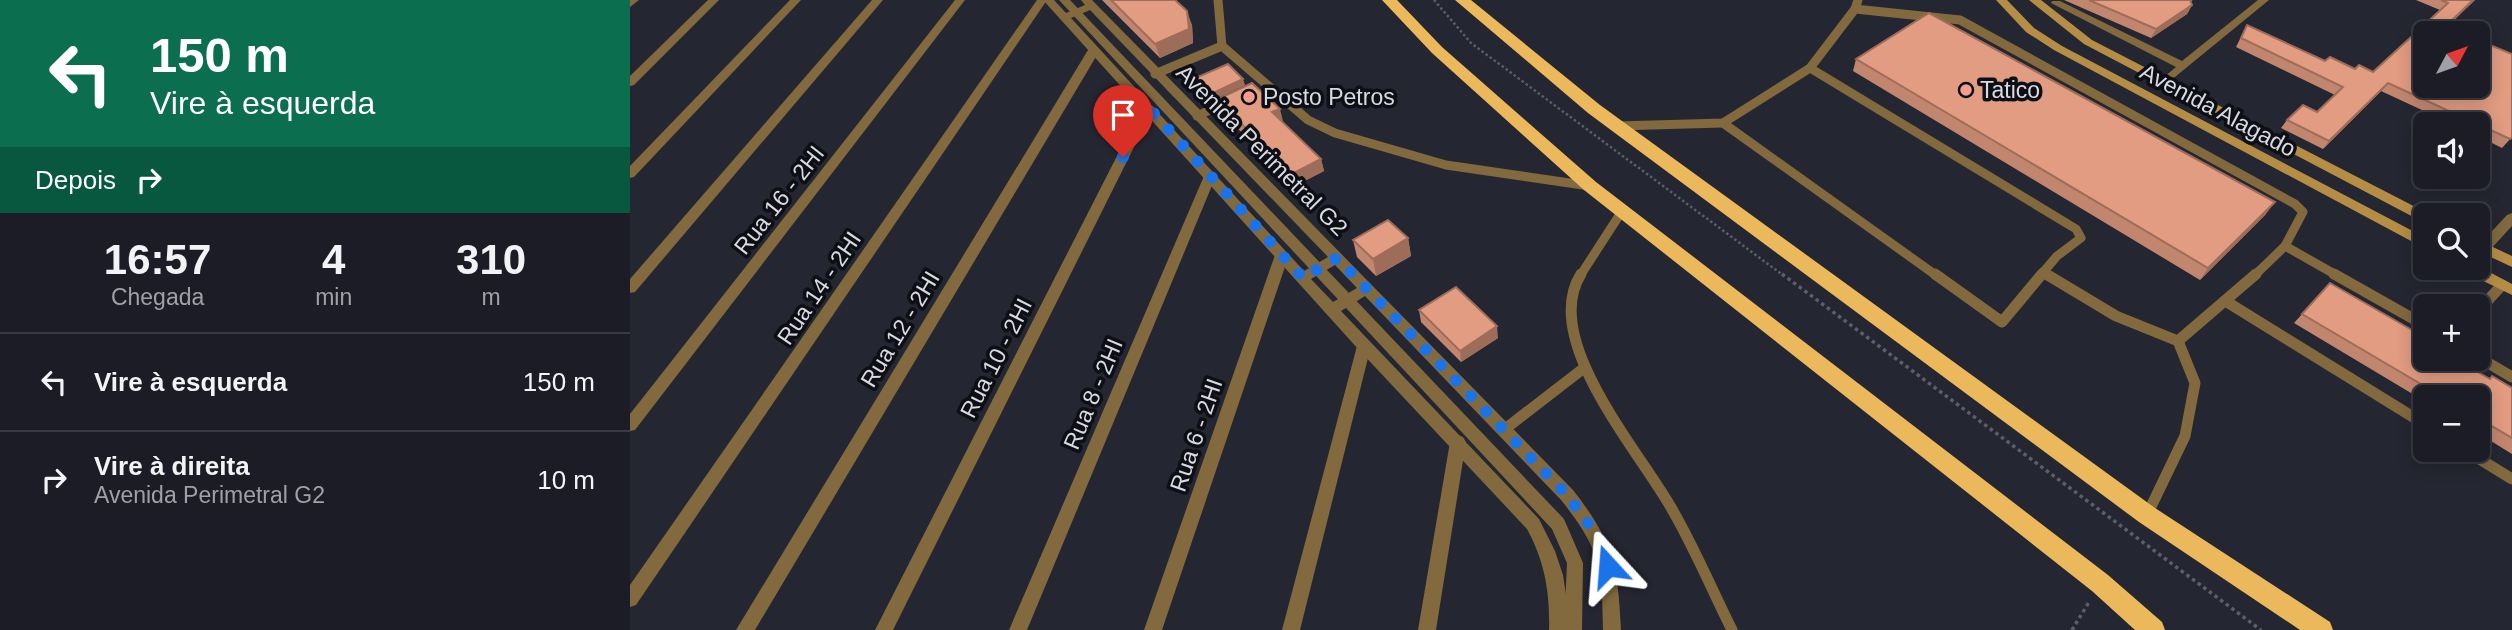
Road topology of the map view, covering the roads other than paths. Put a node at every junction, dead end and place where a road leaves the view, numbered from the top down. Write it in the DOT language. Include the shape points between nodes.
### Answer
graph roads {
  1 [pos="634,0"];
  2 [pos="714,0"];
  3 [pos="796,0"];
  4 [pos="878,0"];
  5 [pos="960,0"];
  6 [pos="1042,0"];
  7 [pos="1048,0"];
  8 [pos="1064,0"];
  9 [pos="1218,0"];
  10 [pos="1389,0"];
  11 [pos="1462,0"];
  12 [pos="2001,0"];
  13 [pos="2034,0"];
  14 [pos="2264,0"];
  15 [pos="2056,2"];
  16 [pos="1089,3"];
  17 [pos="630,4"];
  18 [pos="1857,4"];
  19 [pos="2044,10"];
  20 [pos="1071,15"];
  21 [pos="1110,25"];
  22 [pos="1087,34"];
  23 [pos="1222,46"];
  24 [pos="1094,50"];
  25 [pos="2183,66"];
  26 [pos="1810,68"];
  27 [pos="1155,74"];
  28 [pos="630,82"];
  29 [pos="2164,82"];
  30 [pos="1265,83"];
  31 [pos="1253,88"];
  32 [pos="1242,94"];
  33 [pos="1148,107"];
  34 [pos="1197,116"];
  35 [pos="1724,123"];
  36 [pos="1618,126"];
  37 [pos="630,174"];
  38 [pos="1210,176"];
  39 [pos="1590,187"];
  40 [pos="1622,211"];
  41 [pos="2413,211"];
  42 [pos="2510,223"];
  43 [pos="2413,237"];
  44 [pos="2490,240"];
  45 [pos="2286,246"];
  46 [pos="2490,251"];
  47 [pos="1282,255"];
  48 [pos="1337,258"];
  49 [pos="2512,262"];
  50 [pos="1318,270"];
  51 [pos="2043,272"];
  52 [pos="1303,278"];
  53 [pos="2490,279"];
  54 [pos="630,288"];
  55 [pos="2507,288"];
  56 [pos="1367,289"];
  57 [pos="1346,300"];
  58 [pos="2227,302"];
  59 [pos="2490,302"];
  60 [pos="1333,309"];
  61 [pos="2413,319"];
  62 [pos="2178,341"];
  63 [pos="1364,346"];
  64 [pos="2490,363"];
  65 [pos="1584,368"];
  66 [pos="2512,377"];
  67 [pos="2413,417"];
  68 [pos="630,425"];
  69 [pos="1505,429"];
  70 [pos="1458,442"];
  71 [pos="2485,462"];
  72 [pos="2492,466"];
  73 [pos="2512,479"];
  74 [pos="2512,485"];
  75 [pos="2147,514"];
  76 [pos="630,599"];
  77 [pos="745,630"];
  78 [pos="884,630"];
  79 [pos="1018,630"];
  80 [pos="1153,630"];
  81 [pos="1291,630"];
  82 [pos="1427,630"];
  83 [pos="1558,630"];
  84 [pos="1573,630"];
  85 [pos="1612,630"];
  86 [pos="1732,630"];
  87 [pos="2153,630"];
  88 [pos="2321,630"];
  1 -- 17 [label="street"];
  2 -- 28 [label="street"];
  3 -- 37 [label="street"];
  4 -- 54 [label="street"];
  5 -- 68 [label="street, Rua 16 - 2HI"];
  6 -- 76 [label="street, Rua 14 - 2HI"];
  7 -- 20 [label="street"];
  8 -- 20 [label="street"];
  9 -- 23 [label="lane"];
  10 -- 39 [label="highway" via="1437,50"];
  11 -- 36 [label="highway"];
  12 -- 43 [label="main road, Avenida Alagado" via="2030,30 2057,48"];
  13 -- 19 [label="main road, Avenida Alagado"];
  14 -- 25 [label="street"];
  15 -- 19 [label="street"];
  15 -- 25 [label="street"];
  16 -- 20 [label="street"];
  16 -- 21 [label="street, Avenida Perimetral G2"];
  18 -- 26 [label="lane"];
  18 -- 45 [label="lane" via="1960,20 2283,198 2303,212"];
  19 -- 29 [label="main road, Avenida Alagado" via="2088,42"];
  20 -- 22 [label="street"];
  21 -- 22 [label="street"];
  21 -- 27 [label="street, Avenida Perimetral G2"];
  22 -- 24 [label="street"];
  22 -- 50 [label="street"];
  23 -- 27 [label="lane"];
  23 -- 30 [label="lane"];
  24 -- 33 [label="street"];
  24 -- 77 [label="street, Rua 12 - 2HI"];
  25 -- 29 [label="street"];
  26 -- 35 [label="lane"];
  26 -- 51 [label="lane" via="2076,229 2081,238"];
  27 -- 34 [label="street, Avenida Perimetral G2"];
  29 -- 41 [label="main road, Avenida Alagado"];
  30 -- 31 [label="lane"];
  30 -- 39 [label="lane" via="1308,120 1366,144 1446,165"];
  32 -- 34 [label="lane"];
  33 -- 38 [label="street"];
  33 -- 78 [label="street, Rua 10 - 2HI"];
  34 -- 48 [label="street, Avenida Perimetral G2"];
  35 -- 36 [label="lane"];
  35 -- 51 [label="lane" via="2001,322"];
  36 -- 75 [label="highway"];
  38 -- 47 [label="street"];
  38 -- 79 [label="street, Rua 8 - 2HI"];
  39 -- 40 [label="highway"];
  40 -- 65 [label="lane" via="1576,282 1570,317"];
  40 -- 87 [label="highway" via="2100,583"];
  42 -- 44 [label="street"];
  45 -- 58 [label="lane"];
  45 -- 61 [label="lane"];
  46 -- 49 [label="main road"];
  47 -- 52 [label="street"];
  47 -- 80 [label="street, Rua 6 - 2HI"];
  48 -- 50 [label="street"];
  48 -- 56 [label="street, Avenida Perimetral G2"];
  50 -- 52 [label="street"];
  50 -- 57 [label="street"];
  51 -- 62 [label="lane" via="2116,316"];
  52 -- 60 [label="street"];
  53 -- 55 [label="main road"];
  55 -- 59 [label="lane"];
  56 -- 57 [label="street"];
  56 -- 69 [label="street, Avenida Perimetral G2"];
  57 -- 60 [label="street"];
  57 -- 84 [label="street" via="1558,524 1575,563"];
  58 -- 62 [label="lane"];
  58 -- 67 [label="lane"];
  60 -- 63 [label="street"];
  62 -- 75 [label="lane" via="2195,383 2185,436"];
  63 -- 70 [label="street"];
  63 -- 81 [label="street"];
  64 -- 66 [label="lane"];
  65 -- 69 [label="lane"];
  65 -- 86 [label="lane" via="1673,510"];
  69 -- 85 [label="street, Avenida Perimetral G2" via="1567,495 1604,545"];
  70 -- 82 [label="street"];
  70 -- 83 [label="street" via="1533,524 1547,548 1557,576"];
  71 -- 72 [label="lane"];
  72 -- 73 [label="lane"];
  72 -- 74 [label="lane"];
  75 -- 88 [label="highway"];
}
